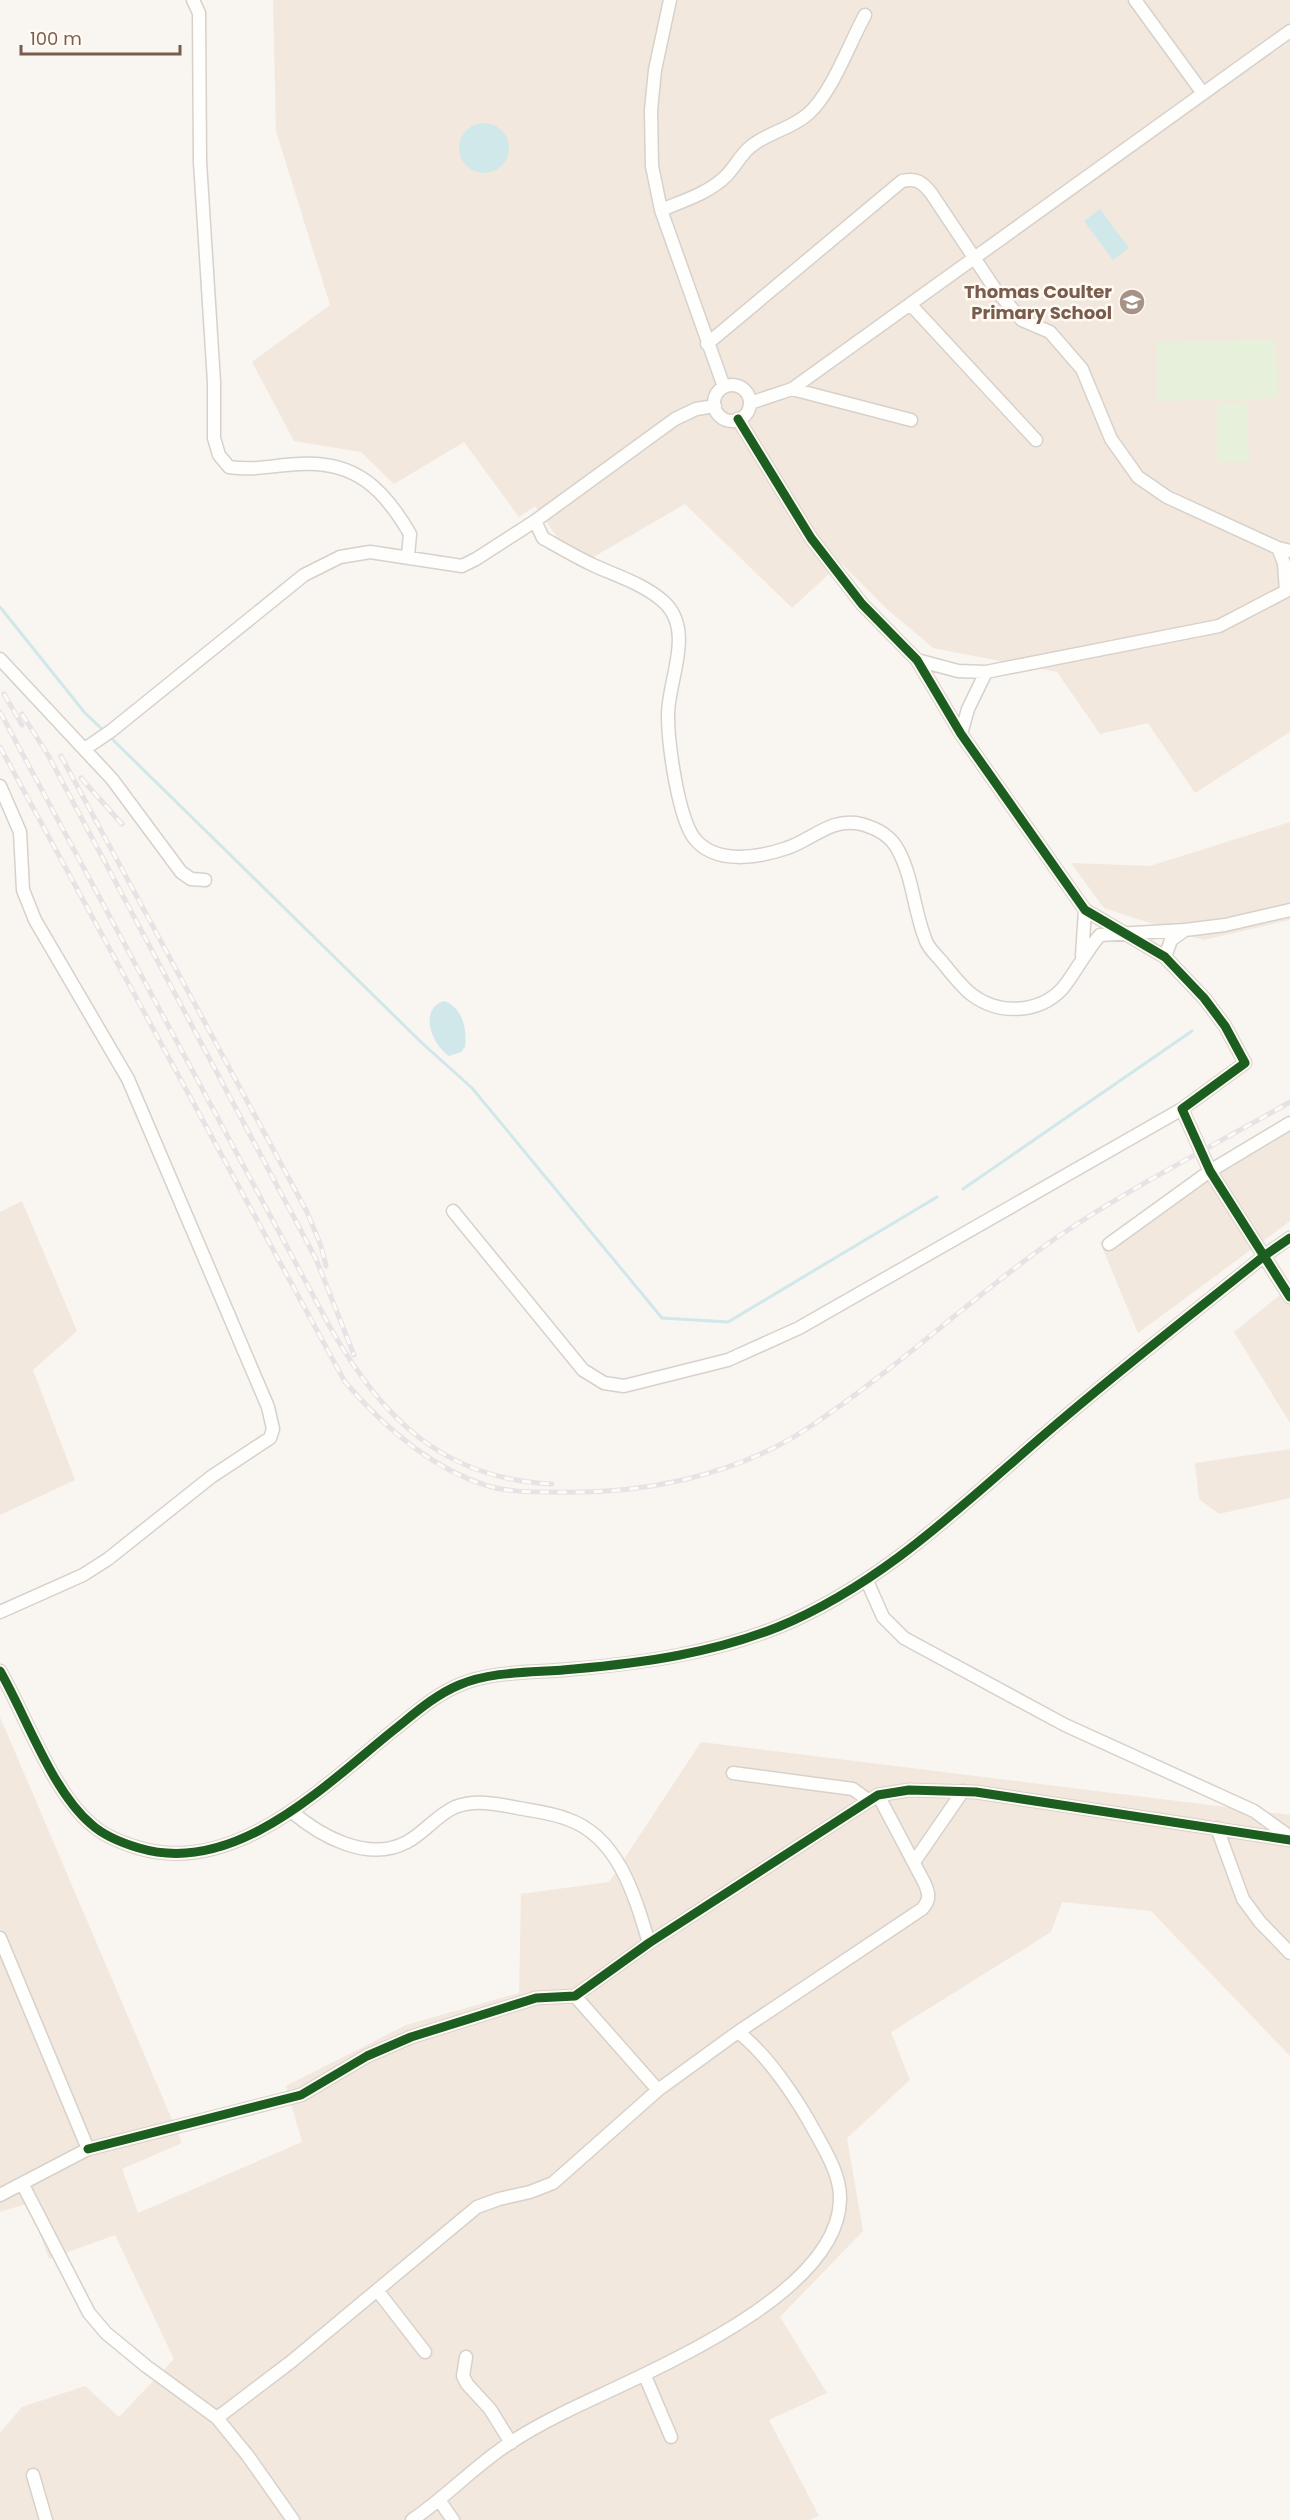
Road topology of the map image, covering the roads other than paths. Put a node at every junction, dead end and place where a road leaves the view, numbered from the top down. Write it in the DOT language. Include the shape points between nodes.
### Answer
graph roads {
  1 [pos="194,0"];
  2 [pos="205,0"];
  3 [pos="670,0"];
  4 [pos="1135,0"];
  5 [pos="199,13"];
  6 [pos="865,15"];
  7 [pos="1290,31"];
  8 [pos="1202,92"];
  9 [pos="661,210"];
  10 [pos="974,258"];
  11 [pos="910,303"];
  12 [pos="707,344"];
  13 [pos="724,387"];
  14 [pos="792,389"];
  15 [pos="750,403"];
  16 [pos="715,406"];
  17 [pos="738,419"];
  18 [pos="911,420"];
  19 [pos="1036,440"];
  20 [pos="535,521"];
  21 [pos="1284,549"];
  22 [pos="408,556"];
  23 [pos="1288,590"];
  24 [pos="0,659"];
  25 [pos="917,660"];
  26 [pos="986,672"];
  27 [pos="961,734"];
  28 [pos="86,748"];
  29 [pos="0,786"];
  30 [pos="205,880"];
  31 [pos="1085,910"];
  32 [pos="1290,910"];
  33 [pos="1185,930"];
  34 [pos="1124,934"];
  35 [pos="1082,956"];
  36 [pos="1165,957"];
  37 [pos="1182,1108"];
  38 [pos="1290,1123"];
  39 [pos="1210,1171"];
  40 [pos="453,1211"];
  41 [pos="1290,1239"];
  42 [pos="1109,1244"];
  43 [pos="1264,1256"];
  44 [pos="1290,1297"];
  45 [pos="867,1581"];
  46 [pos="0,1612"];
  47 [pos="0,1671"];
  48 [pos="733,1773"];
  49 [pos="963,1791"];
  50 [pos="873,1798"];
  51 [pos="291,1811"];
  52 [pos="1216,1828"];
  53 [pos="1290,1838"];
  54 [pos="914,1862"];
  55 [pos="0,1938"];
  56 [pos="649,1943"];
  57 [pos="1290,1953"];
  58 [pos="575,1996"];
  59 [pos="738,2032"];
  60 [pos="658,2090"];
  61 [pos="88,2149"];
  62 [pos="23,2185"];
  63 [pos="0,2195"];
  64 [pos="377,2290"];
  65 [pos="425,2352"];
  66 [pos="466,2357"];
  67 [pos="645,2376"];
  68 [pos="217,2418"];
  69 [pos="671,2437"];
  70 [pos="511,2443"];
  71 [pos="33,2475"];
  72 [pos="440,2500"];
  73 [pos="46,2520"];
  74 [pos="293,2520"];
  75 [pos="412,2520"];
  76 [pos="453,2520"];
  1 -- 5 [label="street"];
  2 -- 5 [label="street"];
  3 -- 9 [label="street" via="651,110 652,166"];
  4 -- 8 [label="street"];
  5 -- 22 [label="street" via="200,162 214,438 219,454 229,467 248,470 301,464 331,466 374,484 411,534"];
  6 -- 9 [label="street" via="822,97 809,113 749,149 724,178 700,194"];
  7 -- 8 [label="street"];
  8 -- 10 [label="street"];
  9 -- 12 [label="street"];
  10 -- 11 [label="street"];
  10 -- 12 [label="street" via="924,183 914,178 902,181"];
  10 -- 21 [label="street" via="994,289 1022,320 1050,332 1082,369 1111,439 1138,477 1167,497"];
  11 -- 14 [label="street"];
  11 -- 19 [label="street"];
  12 -- 13 [label="street"];
  13 -- 15 [label="street" via="741,387"];
  13 -- 16 [label="street" via="716,395"];
  14 -- 15 [label="street"];
  14 -- 18 [label="street"];
  15 -- 17 [label="street" via="747,413"];
  16 -- 17 [label="street" via="723,418"];
  16 -- 20 [label="street" via="696,409 675,419"];
  17 -- 25 [label="street" via="811,538 862,604"];
  20 -- 22 [label="street" via="462,566"];
  20 -- 35 [label="street" via="543,538 640,586 665,603 677,626 681,649 668,717 684,821 696,840 715,854 738,857 788,848 820,829 845,823 882,832 898,850 926,942 972,995 994,1005 1032,1008 1047,1000 1062,988"];
  21 -- 23 [label="street"];
  22 -- 28 [label="street" via="370,552 340,557 304,575"];
  23 -- 26 [label="street" via="1219,626"];
  24 -- 28 [label="street"];
  25 -- 26 [label="street" via="958,671"];
  25 -- 27 [label="street"];
  26 -- 27 [label="street"];
  27 -- 31 [label="street"];
  28 -- 30 [label="street" via="181,873"];
  29 -- 46 [label="street" via="20,832 23,890 35,921 128,1078 268,1407 273,1430 270,1438 211,1478 108,1559 83,1575"];
  31 -- 34 [label="street"];
  31 -- 35 [label="street"];
  32 -- 33 [label="street"];
  33 -- 34 [label="street"];
  33 -- 36 [label="street" via="1171,940"];
  34 -- 35 [label="street" via="1100,935"];
  34 -- 36 [label="street"];
  36 -- 37 [label="street" via="1204,998 1245,1063"];
  37 -- 39 [label="street"];
  37 -- 40 [label="street" via="799,1328 728,1360 624,1386 604,1383 583,1370"];
  38 -- 39 [label="street"];
  39 -- 42 [label="street"];
  39 -- 43 [label="street"];
  41 -- 43 [label="street"];
  43 -- 44 [label="street"];
  43 -- 45 [label="street"];
  45 -- 51 [label="street" via="779,1626 700,1652 626,1664 498,1675 461,1684 431,1700"];
  45 -- 53 [label="street" via="883,1617 904,1638 1065,1725 1254,1811"];
  47 -- 51 [label="street" via="58,1783 90,1824 120,1842 158,1854 197,1853 236,1842"];
  48 -- 50 [label="street" via="853,1789"];
  49 -- 50 [label="street" via="909,1790"];
  49 -- 52 [label="street"];
  49 -- 54 [label="street"];
  50 -- 54 [label="street"];
  50 -- 56 [label="street"];
  51 -- 56 [label="street" via="312,1829 364,1849 386,1849 407,1842 455,1808 476,1803 568,1819 606,1843 626,1880"];
  52 -- 53 [label="street"];
  52 -- 57 [label="street" via="1243,1899"];
  54 -- 59 [label="street" via="929,1894 922,1909"];
  55 -- 61 [label="street"];
  56 -- 58 [label="street"];
  58 -- 60 [label="street"];
  58 -- 61 [label="street" via="536,1998 411,2037 367,2056 301,2095"];
  59 -- 60 [label="street"];
  59 -- 67 [label="street" via="754,2044 806,2116 833,2165 840,2199 833,2232 820,2256 798,2279 754,2312"];
  60 -- 64 [label="street" via="553,2183 477,2207"];
  61 -- 62 [label="street"];
  62 -- 63 [label="street"];
  62 -- 68 [label="street" via="89,2313 106,2333 146,2366"];
  64 -- 65 [label="street"];
  64 -- 68 [label="street"];
  66 -- 70 [label="street" via="463,2376 467,2384 490,2409"];
  67 -- 69 [label="street"];
  67 -- 70 [label="street" via="563,2413"];
  68 -- 74 [label="street"];
  70 -- 72 [label="street"];
  71 -- 73 [label="street"];
  72 -- 75 [label="street"];
  72 -- 76 [label="street"];
}
